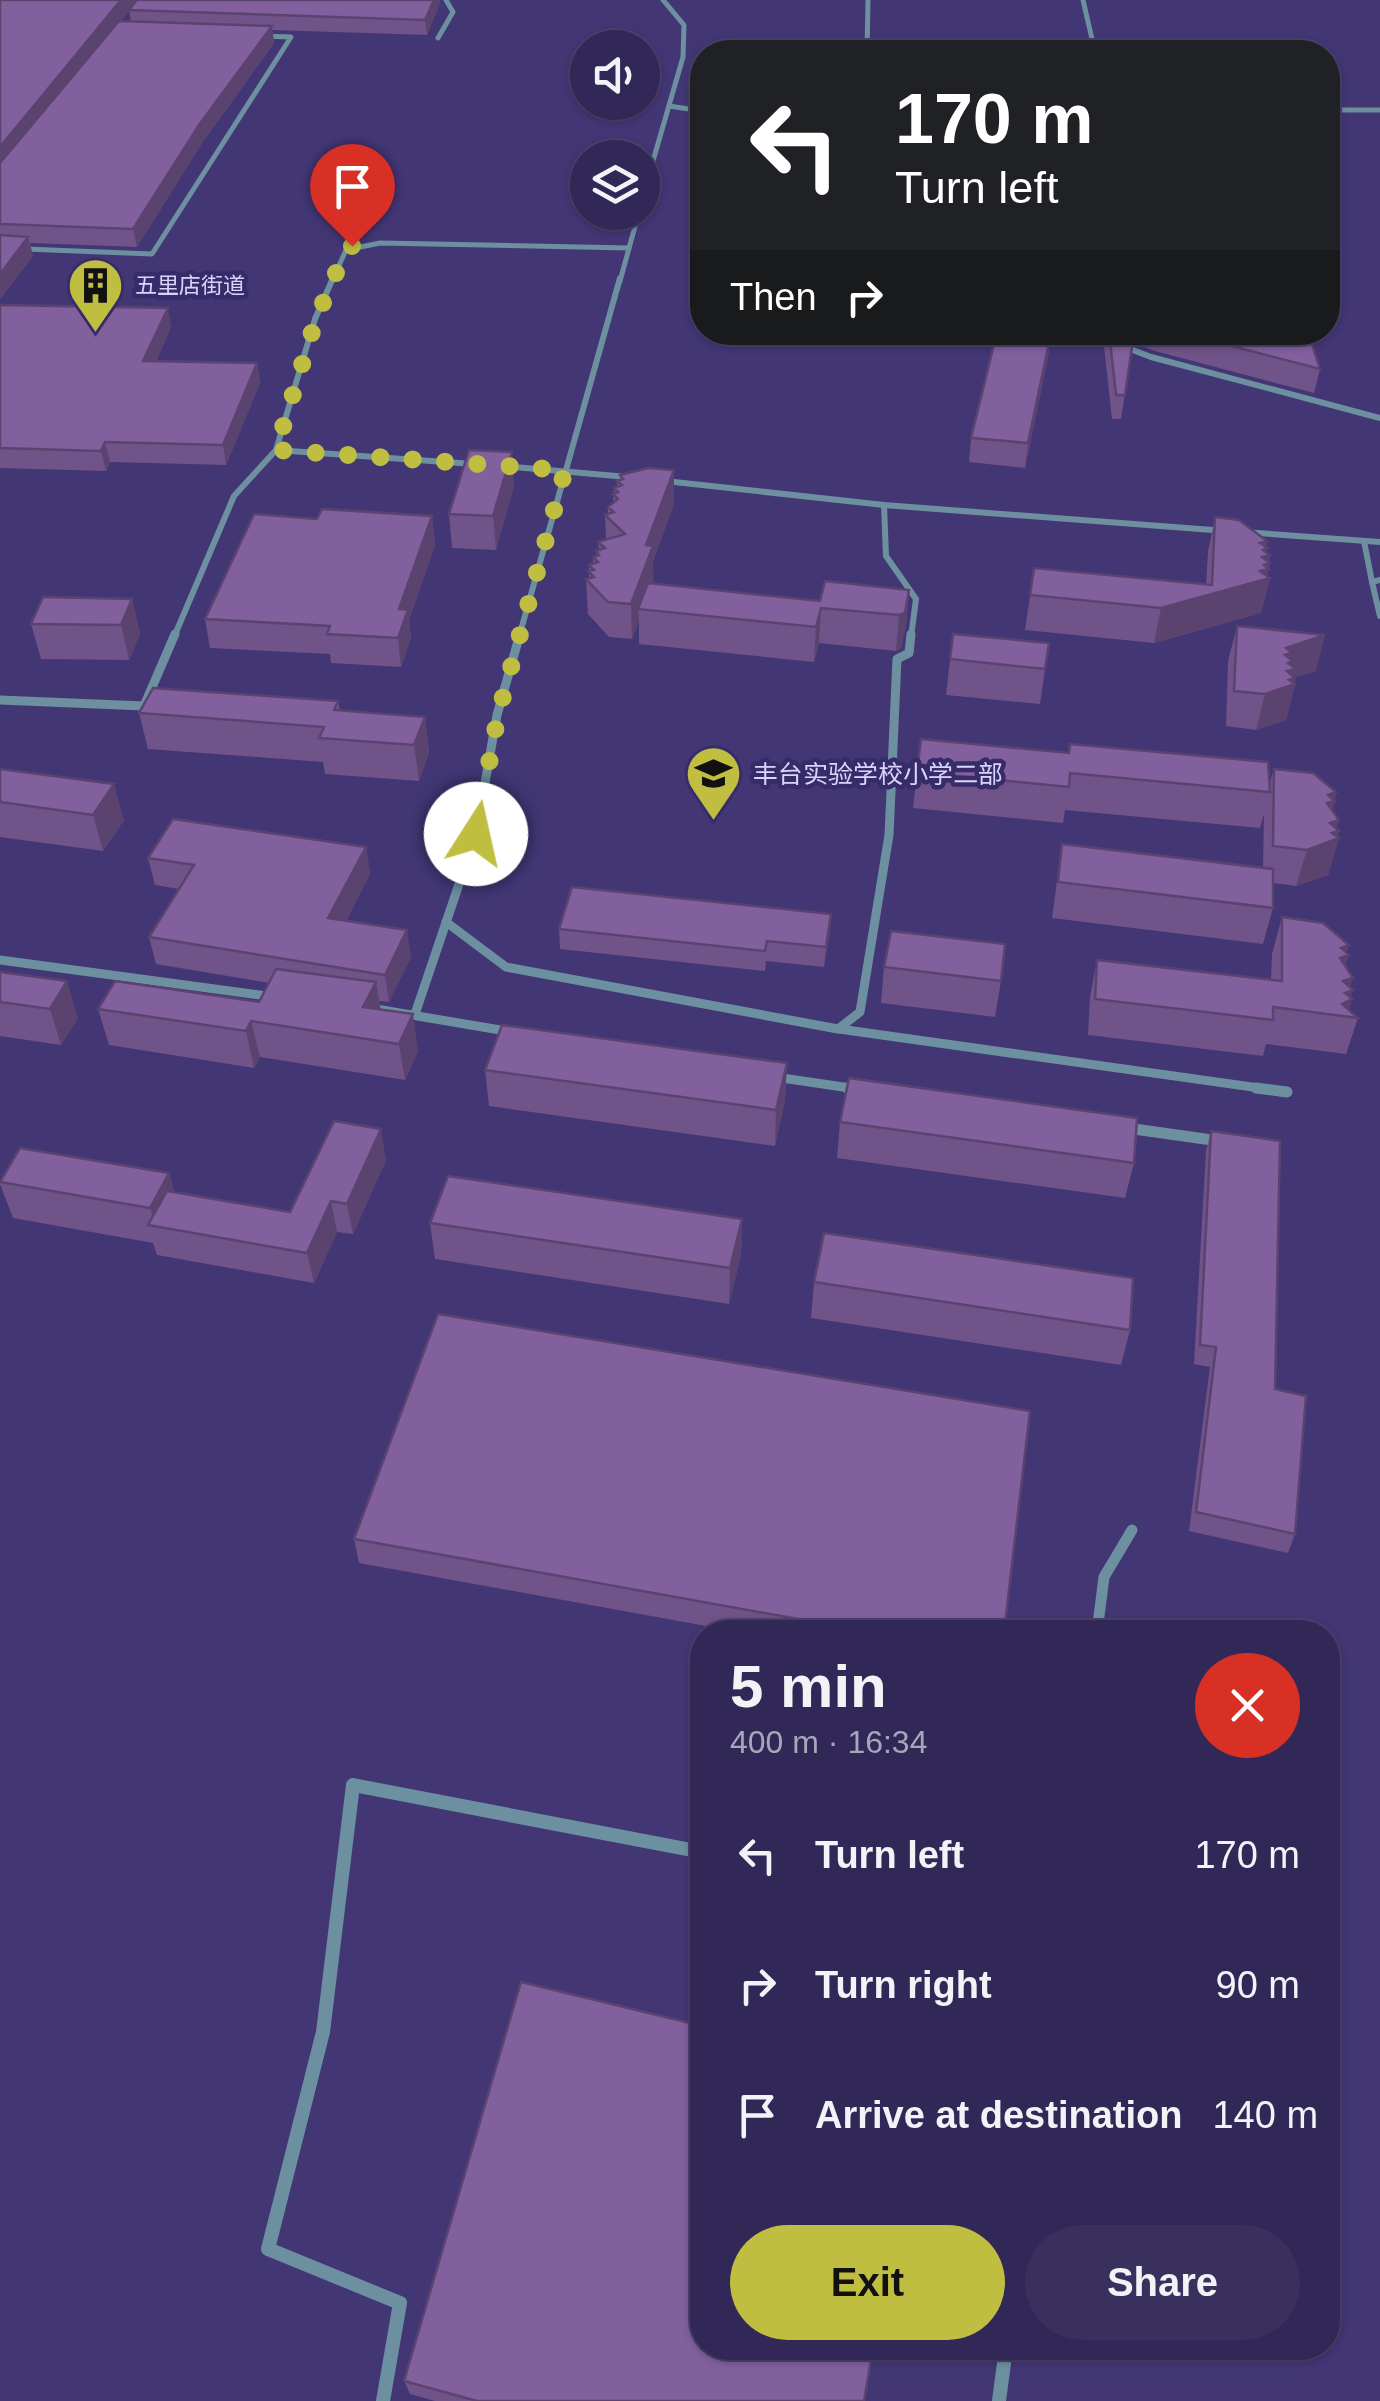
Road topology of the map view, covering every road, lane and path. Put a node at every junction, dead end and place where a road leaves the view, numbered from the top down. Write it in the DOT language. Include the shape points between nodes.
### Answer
graph roads {
  1 [pos="446,0"];
  2 [pos="663,0"];
  3 [pos="868,0"];
  4 [pos="1083,0"];
  5 [pos="253,36"];
  6 [pos="438,38"];
  7 [pos="868,40"];
  8 [pos="1091,40"];
  9 [pos="668,106"];
  10 [pos="690,109"];
  11 [pos="1340,110"];
  12 [pos="1380,110"];
  13 [pos="658,140"];
  14 [pos="634,230"];
  15 [pos="0,248"];
  16 [pos="629,248"];
  17 [pos="1120,345"];
  18 [pos="1380,418"];
  19 [pos="276,450"];
  20 [pos="565,470"];
  21 [pos="640,478"];
  22 [pos="659,481"];
  23 [pos="884,505"];
  24 [pos="1364,541"];
  25 [pos="1380,542"];
  26 [pos="1376,581"];
  27 [pos="1380,616"];
  28 [pos="0,700"];
  29 [pos="446,922"];
  30 [pos="0,960"];
  31 [pos="278,998"];
  32 [pos="356,1007"];
  33 [pos="415,1014"];
  34 [pos="838,1029"];
  35 [pos="526,1034"];
  36 [pos="771,1076"];
  37 [pos="867,1090"];
  38 [pos="1287,1092"];
  39 [pos="1116,1126"];
  40 [pos="1231,1143"];
  41 [pos="1132,1530"];
  42 [pos="1099,1620"];
  43 [pos="690,1850"];
  44 [pos="1004,2360"];
  45 [pos="382,2401"];
  46 [pos="999,2401"];
  1 -- 6 [label="street" via="454,12"];
  2 -- 9 [label="street" via="684,25 683,57"];
  3 -- 7 [label="street"];
  4 -- 8 [label="street"];
  5 -- 15 [label="street" via="291,37 152,254"];
  9 -- 10 [label="street"];
  9 -- 13 [label="street"];
  11 -- 12 [label="street"];
  14 -- 16 [label="street"];
  16 -- 19 [label="street" via="352,246 321,304"];
  16 -- 20 [label="street"];
  17 -- 18 [label="street"];
  19 -- 20 [label="street"];
  19 -- 28 [label="street" via="234,496 144,706"];
  20 -- 21 [label="street"];
  20 -- 29 [label="street" via="498,715 476,834"];
  22 -- 23 [label="street"];
  23 -- 24 [label="street"];
  23 -- 34 [label="street" via="886,556 916,599 909,653 896,660 888,835 860,1012"];
  24 -- 25 [label="street"];
  24 -- 26 [label="street"];
  26 -- 27 [label="street"];
  29 -- 33 [label="street"];
  29 -- 34 [label="street" via="506,966"];
  30 -- 31 [label="street"];
  32 -- 33 [label="street"];
  33 -- 35 [label="street"];
  34 -- 38 [label="street"];
  36 -- 37 [label="street"];
  39 -- 40 [label="street"];
  41 -- 42 [label="street" via="1104,1577"];
  43 -- 45 [label="street" via="353,1786 323,2032 268,2249 400,2302"];
  44 -- 46 [label="street"];
}
